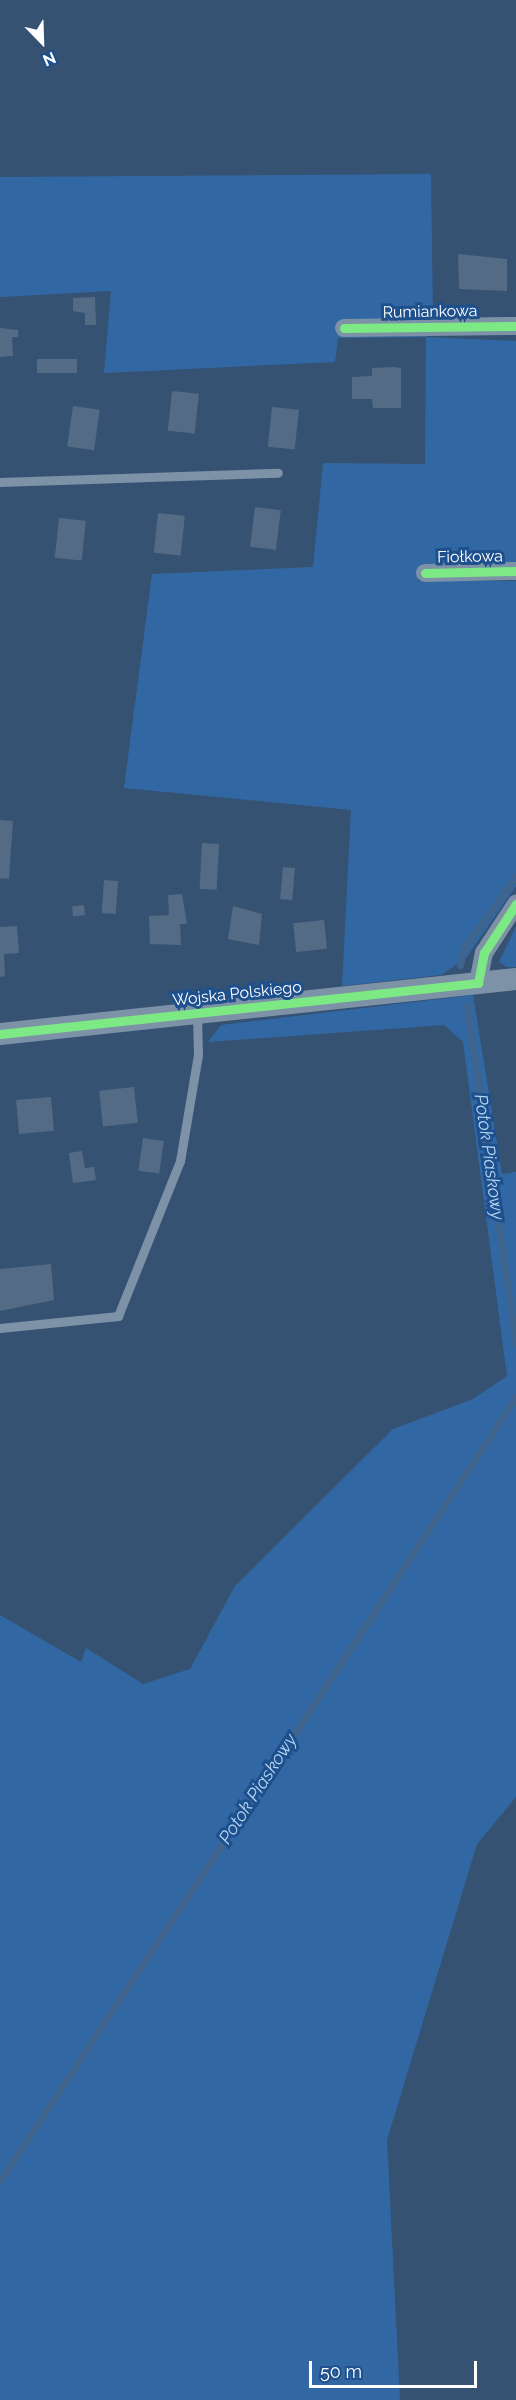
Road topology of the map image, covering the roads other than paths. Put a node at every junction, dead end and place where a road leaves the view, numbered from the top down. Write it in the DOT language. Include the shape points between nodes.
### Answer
graph roads {
  1 [pos="516,326"];
  2 [pos="344,328"];
  3 [pos="278,473"];
  4 [pos="0,482"];
  5 [pos="516,571"];
  6 [pos="425,573"];
  7 [pos="516,904"];
  8 [pos="516,979"];
  9 [pos="478,983"];
  10 [pos="197,1013"];
  11 [pos="0,1034"];
  12 [pos="0,1328"];
  1 -- 2 [label="street, Rumiankowa"];
  3 -- 4 [label="lane"];
  5 -- 6 [label="street, Fiołkowa"];
  7 -- 9 [label="street" via="484,953"];
  8 -- 9 [label="street, Wojska Polskiego"];
  9 -- 10 [label="street, Wojska Polskiego"];
  10 -- 11 [label="street, Wojska Polskiego"];
  10 -- 12 [label="lane" via="198,1054 180,1161 118,1316"];
}
